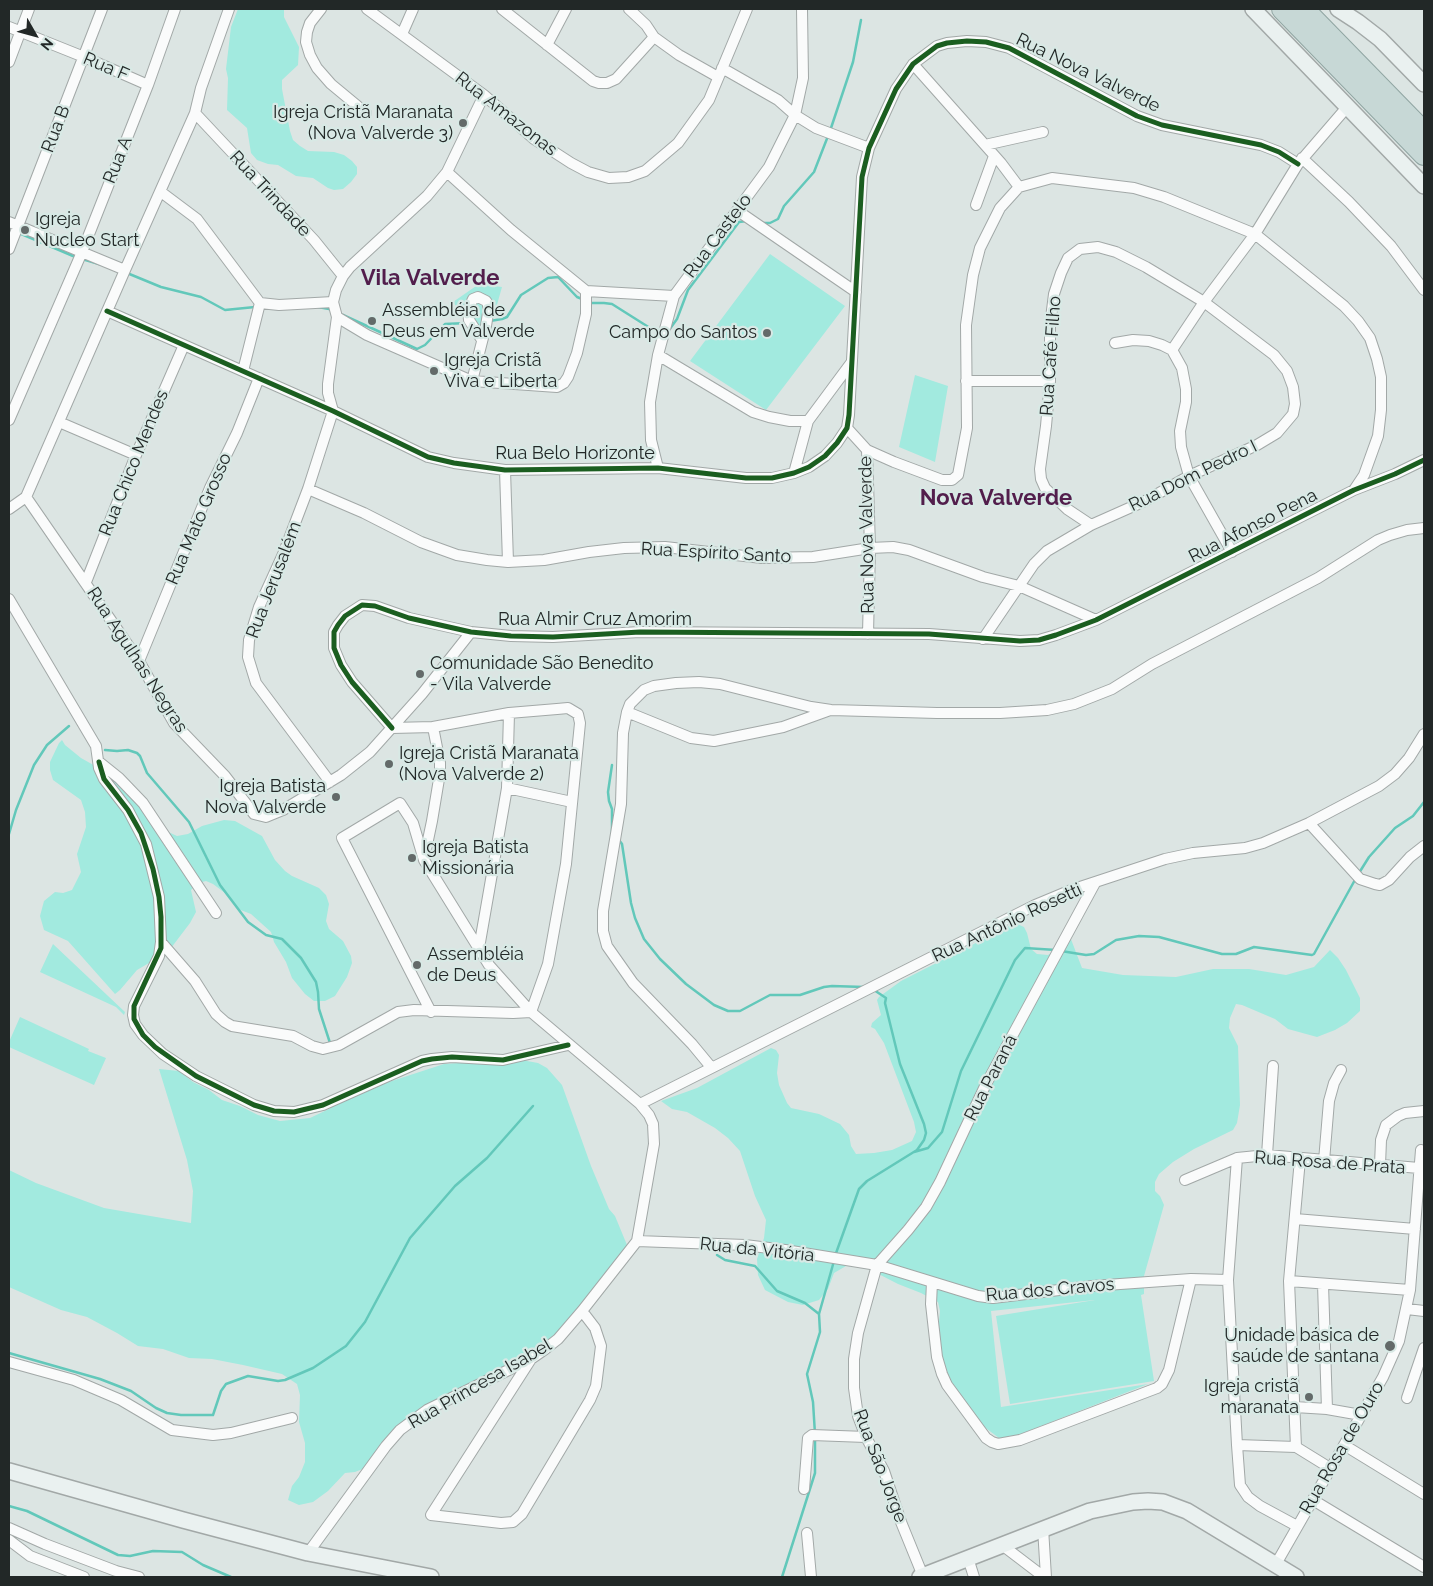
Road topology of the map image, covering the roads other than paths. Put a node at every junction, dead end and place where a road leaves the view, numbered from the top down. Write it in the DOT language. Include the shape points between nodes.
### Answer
graph roads {
  1 [pos="29,9"];
  2 [pos="102,9"];
  3 [pos="174,9"];
  4 [pos="229,9"];
  5 [pos="322,9"];
  6 [pos="368,9"];
  7 [pos="413,9"];
  8 [pos="502,9"];
  9 [pos="566,9"];
  10 [pos="630,9"];
  11 [pos="747,9"];
  12 [pos="802,9"];
  13 [pos="1253,9"];
  14 [pos="1282,9"];
  15 [pos="1304,9"];
  16 [pos="1338,9"];
  17 [pos="9,27"];
  18 [pos="20,33"];
  19 [pos="402,34"];
  20 [pos="654,37"];
  21 [pos="547,45"];
  22 [pos="84,57"];
  23 [pos="9,62"];
  24 [pos="913,64"];
  25 [pos="720,72"];
  26 [pos="1424,84"];
  27 [pos="148,85"];
  28 [pos="484,95"];
  29 [pos="1348,106"];
  30 [pos="195,113"];
  31 [pos="366,113"];
  32 [pos="795,115"];
  33 [pos="1043,132"];
  34 [pos="1424,132"];
  35 [pos="985,145"];
  36 [pos="869,148"];
  37 [pos="1424,155"];
  38 [pos="994,156"];
  39 [pos="1300,161"];
  40 [pos="447,172"];
  41 [pos="1424,186"];
  42 [pos="1019,187"];
  43 [pos="161,192"];
  44 [pos="976,205"];
  45 [pos="738,211"];
  46 [pos="14,224"];
  47 [pos="1254,234"];
  48 [pos="9,249"];
  49 [pos="82,252"];
  50 [pos="125,270"];
  51 [pos="342,276"];
  52 [pos="1424,290"];
  53 [pos="586,291"];
  54 [pos="856,292"];
  55 [pos="674,296"];
  56 [pos="333,302"];
  57 [pos="1204,302"];
  58 [pos="260,303"];
  59 [pos="107,311"];
  60 [pos="337,317"];
  61 [pos="482,340"];
  62 [pos="1115,343"];
  63 [pos="184,345"];
  64 [pos="1172,350"];
  65 [pos="658,355"];
  66 [pos="851,363"];
  67 [pos="243,372"];
  68 [pos="259,378"];
  69 [pos="472,381"];
  70 [pos="966,381"];
  71 [pos="1050,381"];
  72 [pos="333,411"];
  73 [pos="9,420"];
  74 [pos="59,422"];
  75 [pos="808,422"];
  76 [pos="847,428"];
  77 [pos="868,450"];
  78 [pos="136,455"];
  79 [pos="1424,460"];
  80 [pos="658,468"];
  81 [pos="505,470"];
  82 [pos="794,473"];
  83 [pos="1189,476"];
  84 [pos="308,489"];
  85 [pos="1354,490"];
  86 [pos="29,500"];
  87 [pos="9,509"];
  88 [pos="1091,525"];
  89 [pos="1424,528"];
  90 [pos="870,548"];
  91 [pos="1232,552"];
  92 [pos="508,562"];
  93 [pos="86,582"];
  94 [pos="1018,586"];
  95 [pos="9,599"];
  96 [pos="1096,620"];
  97 [pos="471,632"];
  98 [pos="868,634"];
  99 [pos="983,639"];
  100 [pos="139,661"];
  101 [pos="831,710"];
  102 [pos="627,712"];
  103 [pos="509,713"];
  104 [pos="433,727"];
  105 [pos="392,728"];
  106 [pos="1424,734"];
  107 [pos="98,762"];
  108 [pos="330,782"];
  109 [pos="506,788"];
  110 [pos="572,802"];
  111 [pos="1309,823"];
  112 [pos="1424,846"];
  113 [pos="424,860"];
  114 [pos="1095,883"];
  115 [pos="216,913"];
  116 [pos="162,942"];
  117 [pos="478,948"];
  118 [pos="431,1012"];
  119 [pos="531,1012"];
  120 [pos="568,1045"];
  121 [pos="1273,1066"];
  122 [pos="711,1067"];
  123 [pos="1341,1070"];
  124 [pos="640,1104"];
  125 [pos="1422,1114"];
  126 [pos="1421,1150"];
  127 [pos="1267,1155"];
  128 [pos="1237,1158"];
  129 [pos="1300,1159"];
  130 [pos="1324,1161"];
  131 [pos="1380,1166"];
  132 [pos="1419,1168"];
  133 [pos="1185,1180"];
  134 [pos="1295,1219"];
  135 [pos="1415,1229"];
  136 [pos="637,1241"];
  137 [pos="877,1265"];
  138 [pos="1191,1279"];
  139 [pos="1228,1280"];
  140 [pos="1289,1281"];
  141 [pos="932,1282"];
  142 [pos="1323,1284"];
  143 [pos="1410,1290"];
  144 [pos="1407,1309"];
  145 [pos="582,1311"];
  146 [pos="1424,1311"];
  147 [pos="1424,1348"];
  148 [pos="531,1359"];
  149 [pos="9,1362"];
  150 [pos="1407,1398"];
  151 [pos="1295,1407"];
  152 [pos="1327,1409"];
  153 [pos="1361,1415"];
  154 [pos="292,1418"];
  155 [pos="866,1437"];
  156 [pos="1237,1445"];
  157 [pos="1344,1445"];
  158 [pos="1296,1447"];
  159 [pos="1330,1468"];
  160 [pos="9,1471"];
  161 [pos="804,1489"];
  162 [pos="1424,1494"];
  163 [pos="1313,1500"];
  164 [pos="1297,1526"];
  165 [pos="9,1528"];
  166 [pos="1043,1528"];
  167 [pos="807,1533"];
  168 [pos="9,1540"];
  169 [pos="1002,1545"];
  170 [pos="308,1553"];
  171 [pos="968,1558"];
  172 [pos="1276,1564"];
  173 [pos="1424,1567"];
  174 [pos="922,1576"];
  175 [pos="84,1577"];
  176 [pos="139,1577"];
  177 [pos="431,1577"];
  178 [pos="811,1577"];
  179 [pos="974,1577"];
  180 [pos="1045,1577"];
  181 [pos="1296,1577"];
  1 -- 18 [label="street"];
  2 -- 22 [label="street, Rua B"];
  3 -- 27 [label="street, Rua A"];
  4 -- 30 [label="street"];
  5 -- 31 [label="street" via="307,32 310,55 331,84"];
  6 -- 19 [label="street, Rua Amazonas"];
  7 -- 19 [label="street"];
  8 -- 21 [label="street"];
  9 -- 21 [label="street"];
  10 -- 20 [label="street"];
  11 -- 25 [label="street, Rua Amazonas"];
  12 -- 32 [label="street, Rua Castelo" via="804,78"];
  13 -- 29 [label="main road"];
  14 -- 37 [label="highway"];
  15 -- 34 [label="highway"];
  16 -- 26 [label="main road" via="1380,39"];
  17 -- 18 [label="street, Rua F"];
  18 -- 22 [label="street, Rua F"];
  18 -- 23 [label="street"];
  19 -- 28 [label="street, Rua Amazonas"];
  20 -- 21 [label="street" via="616,79 607,83 593,81"];
  20 -- 25 [label="street" via="679,55"];
  22 -- 27 [label="street, Rua F"];
  22 -- 46 [label="street, Rua B"];
  24 -- 35 [label="street"];
  24 -- 36 [label="street, Rua Nova Valverde" via="896,89"];
  24 -- 39 [label="street, Rua Nova Valverde" via="937,46 947,43 967,41 998,45 1020,53 1137,116 1260,145"];
  25 -- 28 [label="street, Rua Amazonas" via="709,100 678,143 645,171 628,177 609,178 571,164 534,139"];
  25 -- 32 [label="street" via="778,100"];
  27 -- 49 [label="street, Rua A"];
  28 -- 40 [label="street"];
  29 -- 39 [label="street"];
  29 -- 41 [label="main road"];
  30 -- 43 [label="street"];
  30 -- 51 [label="street, Rua Trindade" via="298,222"];
  32 -- 36 [label="street" via="816,128"];
  32 -- 45 [label="street, Rua Castelo" via="769,167"];
  33 -- 35 [label="street"];
  35 -- 38 [label="street"];
  36 -- 54 [label="street, Rua Nova Valverde" via="862,178"];
  38 -- 42 [label="street"];
  38 -- 44 [label="street"];
  39 -- 47 [label="street"];
  39 -- 52 [label="street" via="1349,202 1390,246"];
  40 -- 51 [label="street" via="427,196"];
  40 -- 53 [label="street"];
  42 -- 47 [label="street" via="1052,178 1134,188 1173,200"];
  42 -- 70 [label="street" via="1000,208 980,248 966,325"];
  43 -- 50 [label="street"];
  43 -- 58 [label="street" via="197,219"];
  45 -- 54 [label="street"];
  45 -- 55 [label="street, Rua Castelo"];
  46 -- 48 [label="street, Rua B"];
  46 -- 49 [label="street"];
  47 -- 57 [label="street"];
  47 -- 85 [label="street" via="1344,306 1370,338 1381,377 1381,410 1371,459"];
  49 -- 50 [label="street"];
  49 -- 73 [label="street, Rua A"];
  50 -- 59 [label="street"];
  51 -- 56 [label="street"];
  53 -- 55 [label="street"];
  53 -- 69 [label="street" via="586,314 577,353 564,383 557,387"];
  54 -- 66 [label="street, Rua Nova Valverde"];
  55 -- 65 [label="street, Rua Castelo"];
  56 -- 58 [label="street"];
  56 -- 60 [label="street, Rua Jerusalém"];
  57 -- 64 [label="street"];
  57 -- 71 [label="street, Rua Café Filho" via="1116,252 1080,249 1068,258 1054,294 1050,326"];
  57 -- 83 [label="street, Rua Dom Pedro I" via="1274,355 1287,371 1294,387 1295,404 1293,414 1278,433"];
  58 -- 67 [label="street"];
  59 -- 63 [label="street, Rua Belo Horizonte"];
  59 -- 74 [label="street"];
  60 -- 69 [label="street" via="375,339"];
  60 -- 72 [label="street, Rua Jerusalém" via="328,384"];
  61 -- 69 [label="street"];
  62 -- 64 [label="street" via="1149,341"];
  63 -- 67 [label="street, Rua Belo Horizonte"];
  63 -- 78 [label="street, Rua Chico Mendes"];
  64 -- 83 [label="street" via="1185,376 1186,402 1180,431"];
  65 -- 75 [label="street" via="753,412"];
  65 -- 80 [label="street, Rua Castelo" via="650,402 650,426"];
  66 -- 75 [label="street"];
  66 -- 76 [label="street, Rua Nova Valverde"];
  67 -- 68 [label="street, Rua Belo Horizonte"];
  68 -- 72 [label="street, Rua Belo Horizonte"];
  68 -- 100 [label="street, Rua Mato Grosso"];
  70 -- 71 [label="street"];
  70 -- 77 [label="street" via="967,428 961,468 955,479 942,480"];
  71 -- 88 [label="street, Rua Café Filho" via="1040,459 1041,479 1045,488 1067,509"];
  72 -- 81 [label="street, Rua Belo Horizonte" via="428,457"];
  72 -- 84 [label="street, Rua Jerusalém"];
  74 -- 78 [label="street"];
  74 -- 86 [label="street"];
  75 -- 82 [label="street"];
  76 -- 77 [label="street, Rua Nova Valverde"];
  76 -- 82 [label="street, Rua Belo Horizonte" via="825,456"];
  77 -- 90 [label="street, Rua Nova Valverde"];
  78 -- 93 [label="street, Rua Chico Mendes"];
  79 -- 85 [label="street, Rua Afonso Pena"];
  80 -- 81 [label="street, Rua Belo Horizonte"];
  80 -- 82 [label="street, Rua Belo Horizonte" via="746,478 772,478"];
  81 -- 92 [label="street"];
  83 -- 88 [label="street, Rua Dom Pedro I"];
  83 -- 91 [label="street"];
  84 -- 92 [label="street, Rua Espírito Santo" via="421,542 457,555"];
  84 -- 108 [label="street, Rua Jerusalém" via="259,607 249,640 248,657 256,683"];
  85 -- 91 [label="street, Rua Afonso Pena"];
  86 -- 87 [label="street"];
  86 -- 93 [label="street, Rua Agulhas Negras"];
  88 -- 94 [label="street, Rua Dom Pedro I" via="1047,551"];
  89 -- 101 [label="street" via="1378,540 1318,578 1152,664 1112,689 1074,704 1047,710 1000,713"];
  90 -- 92 [label="street, Rua Espírito Santo" via="813,557 762,558 665,547 624,548"];
  90 -- 94 [label="street, Rua Espírito Santo" via="909,550"];
  90 -- 98 [label="street, Rua Nova Valverde"];
  91 -- 96 [label="street, Rua Afonso Pena"];
  93 -- 100 [label="street, Rua Agulhas Negras"];
  94 -- 96 [label="street, Rua Espírito Santo"];
  94 -- 99 [label="street, Rua Dom Pedro I"];
  95 -- 107 [label="street" via="93,740"];
  96 -- 99 [label="street, Rua Afonso Pena" via="1039,640"];
  97 -- 98 [label="street, Rua Almir Cruz Amorim" via="552,637 640,632"];
  97 -- 105 [label="street"];
  97 -- 105 [label="street, Rua Almir Cruz Amorim" via="375,606 362,605 345,616 334,632 334,648 352,682"];
  98 -- 99 [label="street, Rua Almir Cruz Amorim" via="929,634"];
  100 -- 108 [label="street, Rua Agulhas Negras" via="174,723 225,776 254,814 266,817 275,814"];
  101 -- 102 [label="street" via="783,727 714,741 691,738"];
  101 -- 102 [label="street" via="720,684 676,682 644,690"];
  102 -- 122 [label="street" via="623,732 621,804 603,931 607,946 632,983"];
  103 -- 104 [label="street"];
  103 -- 109 [label="street"];
  103 -- 110 [label="street" via="568,708 578,714 580,724"];
  104 -- 105 [label="street"];
  104 -- 113 [label="street" via="440,773"];
  105 -- 108 [label="street" via="370,752"];
  106 -- 111 [label="street, Rua Antônio Rosetti" via="1395,774 1379,786"];
  107 -- 115 [label="street" via="143,803"];
  107 -- 116 [label="street" via="104,779 132,815 146,844 159,898"];
  109 -- 110 [label="street"];
  109 -- 117 [label="street"];
  110 -- 119 [label="street" via="566,864 548,964"];
  111 -- 112 [label="street" via="1360,879 1375,884 1389,880"];
  111 -- 114 [label="street, Rua Antônio Rosetti" via="1263,843 1165,859"];
  113 -- 117 [label="street"];
  113 -- 118 [label="street" via="413,823 400,803 342,838"];
  114 -- 122 [label="street, Rua Antônio Rosetti" via="1035,905"];
  114 -- 137 [label="street, Rua Paraná" via="985,1086 930,1199"];
  116 -- 118 [label="street" via="202,990 216,1014 232,1026 293,1036 323,1049 339,1045 398,1012"];
  116 -- 120 [label="street" via="134,1006 135,1024 155,1047 196,1076 264,1109 284,1112 314,1108 422,1061 452,1057 503,1060"];
  117 -- 119 [label="street"];
  118 -- 119 [label="street"];
  119 -- 120 [label="street"];
  120 -- 124 [label="street"];
  121 -- 127 [label="street"];
  122 -- 124 [label="street, Rua Antônio Rosetti"];
  123 -- 130 [label="street" via="1329,1100"];
  124 -- 136 [label="street" via="653,1124 654,1144"];
  125 -- 131 [label="street" via="1398,1116 1386,1125 1381,1140"];
  126 -- 132 [label="street, Rua Rosa de Ouro"];
  127 -- 128 [label="street, Rua Rosa de Prata"];
  127 -- 129 [label="street, Rua Rosa de Prata"];
  128 -- 133 [label="street, Rua Rosa de Prata"];
  128 -- 139 [label="street"];
  129 -- 130 [label="street, Rua Rosa de Prata"];
  129 -- 134 [label="street"];
  130 -- 131 [label="street, Rua Rosa de Prata"];
  131 -- 132 [label="street, Rua Rosa de Prata"];
  132 -- 135 [label="street, Rua Rosa de Ouro"];
  134 -- 135 [label="street"];
  134 -- 140 [label="street"];
  135 -- 143 [label="street, Rua Rosa de Ouro"];
  136 -- 137 [label="street, Rua da Vitória" via="745,1245"];
  136 -- 145 [label="street, Rua Princesa Isabel"];
  137 -- 141 [label="street, Rua dos Cravos"];
  137 -- 155 [label="street, Rua São Jorge" via="854,1359 858,1416"];
  138 -- 139 [label="street, Rua dos Cravos"];
  138 -- 141 [label="street, Rua dos Cravos" via="1092,1286 994,1298"];
  138 -- 141 [label="street" via="1169,1370 1162,1384 1020,1440 998,1444 986,1438 947,1385 937,1362"];
  139 -- 156 [label="street"];
  140 -- 142 [label="street"];
  140 -- 151 [label="street"];
  142 -- 143 [label="street"];
  142 -- 152 [label="street"];
  143 -- 144 [label="street, Rua Rosa de Ouro"];
  144 -- 146 [label="street"];
  144 -- 153 [label="street, Rua Rosa de Ouro" via="1399,1341"];
  145 -- 148 [label="street, Rua Princesa Isabel" via="558,1339"];
  145 -- 148 [label="street" via="595,1328 601,1346 596,1386 522,1514 513,1522 501,1523 431,1515"];
  147 -- 150 [label="street"];
  148 -- 170 [label="street, Rua Princesa Isabel" via="427,1410 400,1430"];
  149 -- 154 [label="street" via="74,1380 121,1400 172,1430 213,1435"];
  151 -- 152 [label="street"];
  151 -- 158 [label="street"];
  152 -- 153 [label="street"];
  153 -- 157 [label="street, Rua Rosa de Ouro"];
  155 -- 161 [label="street" via="812,1435 808,1438"];
  155 -- 174 [label="street, Rua São Jorge" via="884,1471"];
  156 -- 158 [label="street"];
  156 -- 164 [label="street" via="1240,1485 1248,1497"];
  157 -- 159 [label="street, Rua Rosa de Ouro"];
  157 -- 162 [label="street"];
  158 -- 159 [label="street"];
  159 -- 163 [label="street, Rua Rosa de Ouro"];
  160 -- 170 [label="main road"];
  163 -- 164 [label="street, Rua Rosa de Ouro"];
  163 -- 173 [label="street"];
  164 -- 172 [label="street, Rua Rosa de Ouro"];
  165 -- 176 [label="street"];
  166 -- 169 [label="main road"];
  166 -- 172 [label="main road" via="1090,1511 1133,1502 1163,1502 1187,1511"];
  166 -- 180 [label="street"];
  167 -- 178 [label="street"];
  168 -- 175 [label="street" via="30,1556"];
  169 -- 171 [label="main road"];
  169 -- 180 [label="street"];
  170 -- 177 [label="main road"];
  171 -- 174 [label="main road"];
  171 -- 179 [label="street"];
  172 -- 181 [label="main road"];
}
